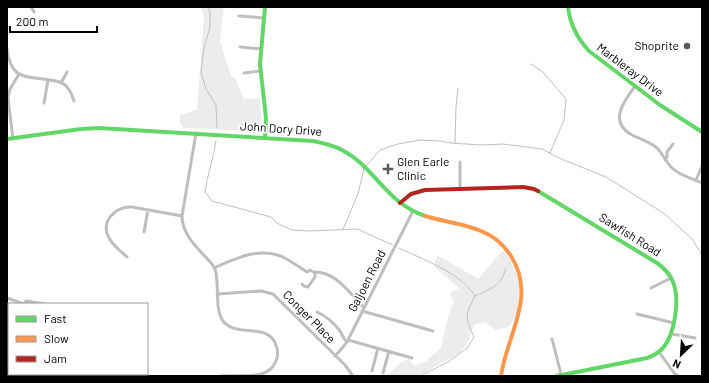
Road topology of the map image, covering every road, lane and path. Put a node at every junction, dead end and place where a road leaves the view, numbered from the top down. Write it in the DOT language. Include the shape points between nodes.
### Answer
graph roads {
  1 [pos="32,7"];
  2 [pos="265,7"];
  3 [pos="568,7"];
  4 [pos="34,12"];
  5 [pos="239,16"];
  6 [pos="264,18"];
  7 [pos="240,47"];
  8 [pos="7,49"];
  9 [pos="261,49"];
  10 [pos="260,71"];
  11 [pos="67,72"];
  12 [pos="244,73"];
  13 [pos="19,74"];
  14 [pos="48,80"];
  15 [pos="61,82"];
  16 [pos="635,86"];
  17 [pos="74,101"];
  18 [pos="44,103"];
  19 [pos="8,114"];
  20 [pos="702,132"];
  21 [pos="196,133"];
  22 [pos="265,138"];
  23 [pos="13,139"];
  24 [pos="7,140"];
  25 [pos="673,144"];
  26 [pos="665,160"];
  27 [pos="460,162"];
  28 [pos="702,166"];
  29 [pos="696,180"];
  30 [pos="702,183"];
  31 [pos="460,189"];
  32 [pos="400,203"];
  33 [pos="148,210"];
  34 [pos="413,211"];
  35 [pos="182,216"];
  36 [pos="144,232"];
  37 [pos="127,257"];
  38 [pos="214,268"];
  39 [pos="313,272"];
  40 [pos="671,278"];
  41 [pos="302,284"];
  42 [pos="651,288"];
  43 [pos="218,294"];
  44 [pos="7,298"];
  45 [pos="21,303"];
  46 [pos="25,303"];
  47 [pos="39,303"];
  48 [pos="364,307"];
  49 [pos="317,312"];
  50 [pos="362,312"];
  51 [pos="637,314"];
  52 [pos="674,323"];
  53 [pos="433,331"];
  54 [pos="672,334"];
  55 [pos="695,338"];
  56 [pos="552,339"];
  57 [pos="347,341"];
  58 [pos="378,348"];
  59 [pos="389,351"];
  60 [pos="659,352"];
  61 [pos="335,356"];
  62 [pos="412,358"];
  63 [pos="372,371"];
  64 [pos="383,373"];
  65 [pos="559,375"];
  66 [pos="673,375"];
  67 [pos="221,376"];
  68 [pos="353,376"];
  69 [pos="501,376"];
  70 [pos="678,376"];
  1 -- 4 [label="street"];
  2 -- 6 [label="street"];
  3 -- 16 [label="street, Marbleray Drive" via="572,27 582,44"];
  5 -- 6 [label="street"];
  6 -- 9 [label="street"];
  7 -- 9 [label="street"];
  8 -- 13 [label="street" via="11,66"];
  9 -- 10 [label="street"];
  10 -- 12 [label="street"];
  10 -- 22 [label="street" via="266,118"];
  11 -- 15 [label="street"];
  13 -- 14 [label="street"];
  13 -- 19 [label="street" via="8,95"];
  14 -- 15 [label="street"];
  14 -- 18 [label="street"];
  15 -- 17 [label="street" via="69,89"];
  16 -- 20 [label="street, Marbleray Drive"];
  16 -- 26 [label="street" via="621,107 622,125 629,133 655,147"];
  19 -- 23 [label="street"];
  21 -- 22 [label="street, John Dory Drive"];
  21 -- 23 [label="street, John Dory Drive" via="90,128"];
  21 -- 35 [label="street"];
  22 -- 32 [label="street, John Dory Drive" via="319,141 342,148 358,160"];
  23 -- 24 [label="street, John Dory Drive"];
  25 -- 26 [label="street" via="667,151"];
  26 -- 29 [label="street" via="675,170"];
  27 -- 31 [label="street"];
  28 -- 29 [label="street"];
  29 -- 30 [label="street"];
  31 -- 32 [label="street, Sawfish Road" via="419,191 407,196"];
  31 -- 40 [label="street, Sawfish Road" via="523,187 537,190 657,263"];
  32 -- 34 [label="street, John Dory Drive"];
  33 -- 35 [label="street"];
  33 -- 36 [label="street"];
  33 -- 37 [label="street" via="124,207 114,212 108,220 109,238"];
  34 -- 48 [label="street, Galjoen Road"];
  34 -- 69 [label="street, John Dory Drive" via="481,231 499,242 515,263 523,299 504,357"];
  35 -- 38 [label="street" via="185,231"];
  38 -- 39 [label="street" via="242,256 264,253 281,256 307,272"];
  38 -- 43 [label="street"];
  39 -- 41 [label="street" via="315,276 308,287"];
  39 -- 48 [label="street" via="324,273 339,280"];
  40 -- 42 [label="street"];
  40 -- 52 [label="street, Sawfish Road" via="677,303"];
  43 -- 61 [label="street, Conger Place" via="262,291 273,294"];
  43 -- 67 [label="street" via="220,313 225,322 235,328 265,333 274,340 278,354 275,364 259,375"];
  44 -- 45 [label="street"];
  46 -- 47 [label="street"];
  48 -- 50 [label="street, Galjoen Road"];
  49 -- 57 [label="street" via="326,317"];
  50 -- 53 [label="street"];
  50 -- 57 [label="street, Galjoen Road"];
  51 -- 52 [label="street"];
  52 -- 54 [label="street, Sawfish Road"];
  54 -- 55 [label="street"];
  54 -- 60 [label="street, Sawfish Road"];
  56 -- 65 [label="street"];
  57 -- 58 [label="street"];
  57 -- 61 [label="street, Galjoen Road"];
  58 -- 59 [label="street"];
  58 -- 63 [label="street"];
  59 -- 62 [label="street"];
  59 -- 64 [label="street"];
  60 -- 65 [label="street" via="647,358"];
  60 -- 66 [label="street"];
  61 -- 68 [label="street, Conger Place"];
  66 -- 70 [label="street"];
}
